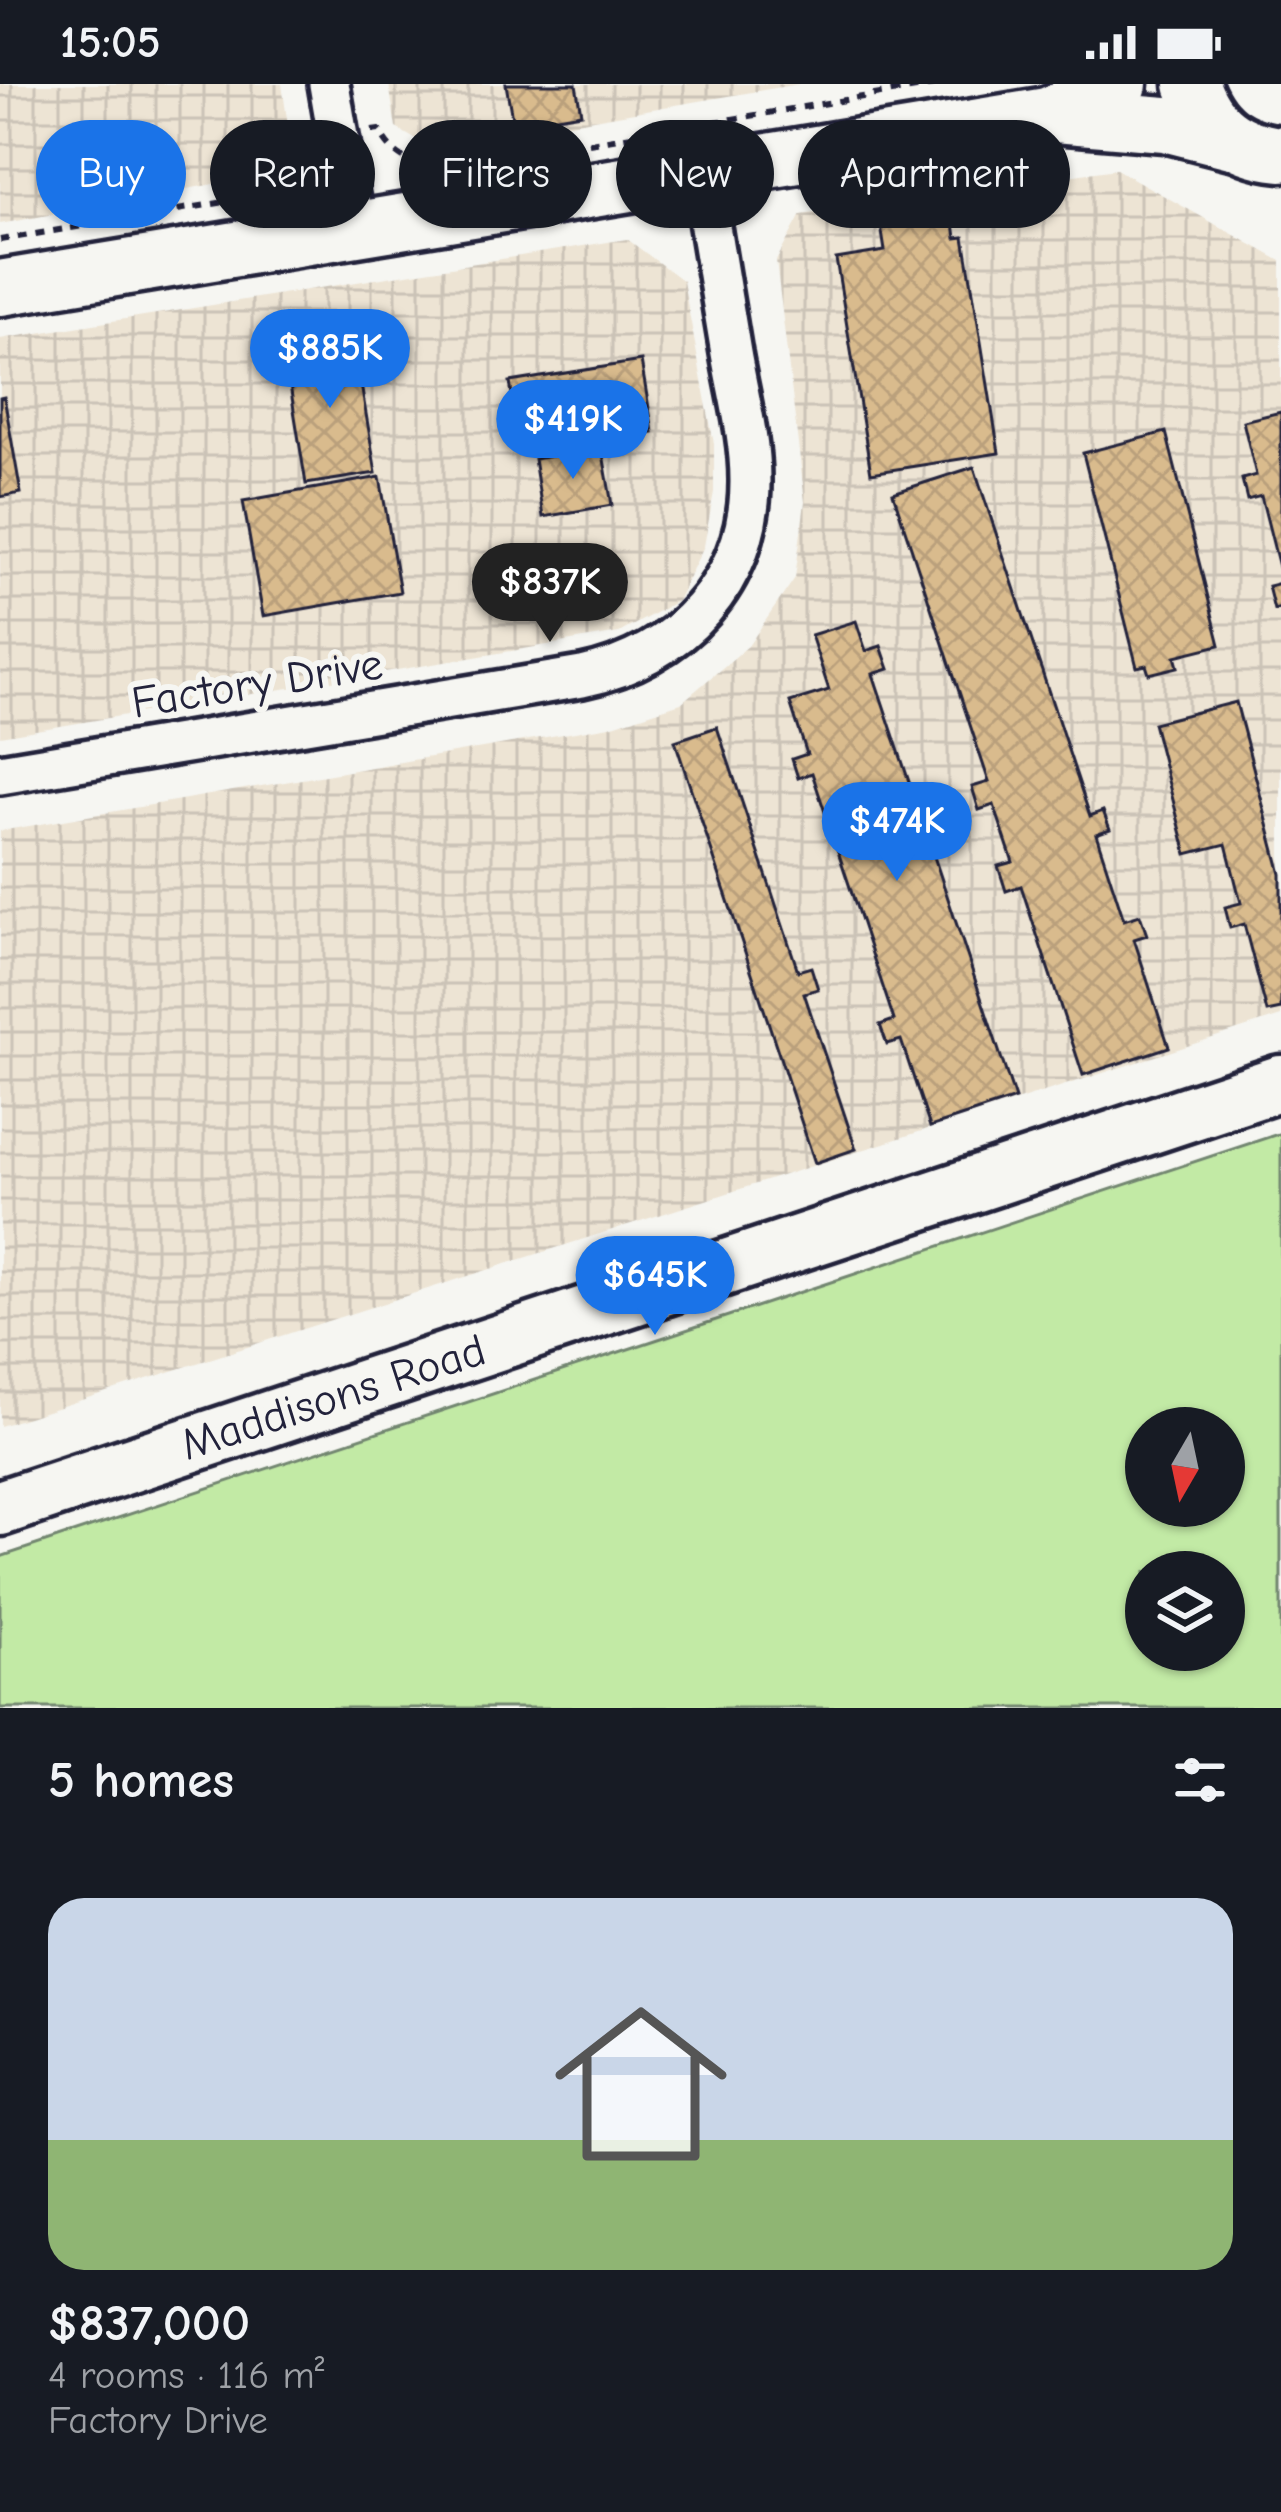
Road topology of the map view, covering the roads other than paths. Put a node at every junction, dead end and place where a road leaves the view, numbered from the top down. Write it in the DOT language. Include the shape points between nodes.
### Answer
graph roads {
  1 [pos="329,84"];
  2 [pos="1120,84"];
  3 [pos="1192,84"];
  4 [pos="1047,115"];
  5 [pos="1262,156"];
  6 [pos="774,160"];
  7 [pos="616,186"];
  8 [pos="710,228"];
  9 [pos="354,230"];
  10 [pos="0,288"];
  11 [pos="0,774"];
  12 [pos="1281,1083"];
  13 [pos="0,1508"];
  1 -- 9 [label="street"];
  2 -- 4 [label="street"];
  3 -- 5 [label="street" via="1206,116"];
  4 -- 5 [label="street" via="1165,124"];
  4 -- 6 [label="street"];
  7 -- 9 [label="street"];
  8 -- 11 [label="street, Factory Drive" via="750,494 731,568 681,633 645,657 582,677"];
  9 -- 10 [label="street"];
  12 -- 13 [label="street, Maddisons Road"];
}
